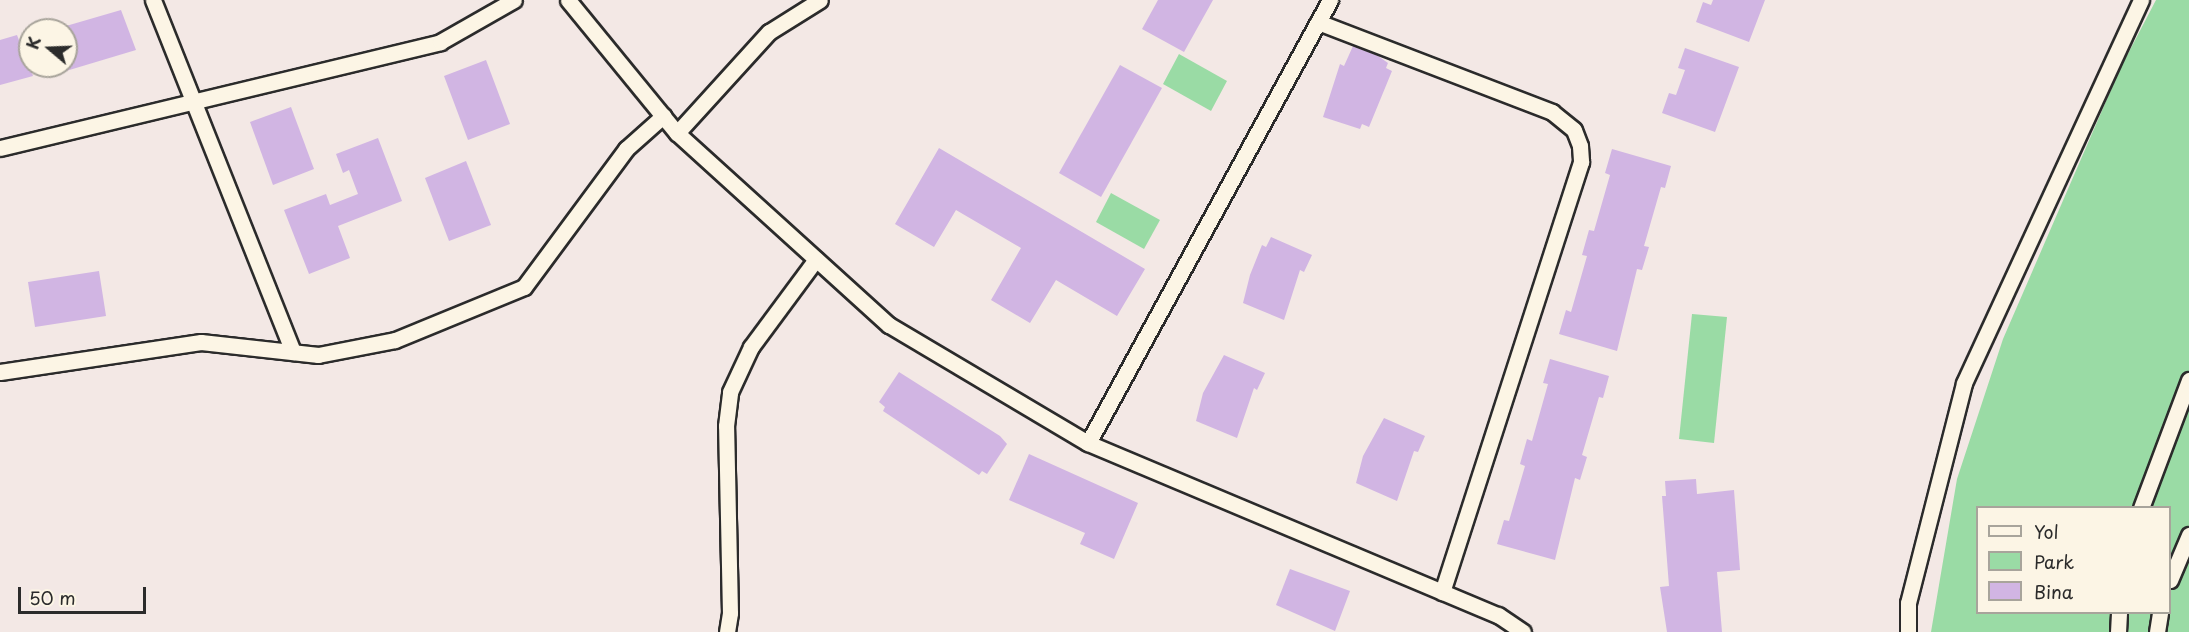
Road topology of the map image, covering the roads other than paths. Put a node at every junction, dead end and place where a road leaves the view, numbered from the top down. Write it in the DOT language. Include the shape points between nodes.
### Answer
graph roads {
  1 [pos="153,0"];
  2 [pos="514,0"];
  3 [pos="568,0"];
  4 [pos="820,0"];
  5 [pos="1330,0"];
  6 [pos="2141,0"];
  7 [pos="1318,22"];
  8 [pos="193,102"];
  9 [pos="663,116"];
  10 [pos="676,133"];
  11 [pos="0,148"];
  12 [pos="816,259"];
  13 [pos="293,352"];
  14 [pos="0,372"];
  15 [pos="2189,380"];
  16 [pos="1088,443"];
  17 [pos="2141,506"];
  18 [pos="2189,535"];
  19 [pos="2171,576"];
  20 [pos="1442,592"];
  21 [pos="2119,614"];
  22 [pos="2160,614"];
  23 [pos="727,632"];
  24 [pos="1524,632"];
  25 [pos="1908,632"];
  26 [pos="2118,632"];
  27 [pos="2157,632"];
  1 -- 8 [label="street"];
  2 -- 8 [label="street" via="440,42"];
  3 -- 9 [label="street"];
  4 -- 10 [label="street" via="769,33"];
  5 -- 7 [label="street"];
  6 -- 25 [label="street" via="1964,383 1908,603"];
  7 -- 16 [label="street"];
  7 -- 20 [label="street" via="1552,112 1574,130 1580,146 1581,162"];
  8 -- 11 [label="street"];
  8 -- 13 [label="street"];
  9 -- 10 [label="street"];
  9 -- 13 [label="street" via="626,149 524,286 395,340 318,355"];
  10 -- 12 [label="street"];
  12 -- 16 [label="street" via="889,325"];
  12 -- 23 [label="street" via="751,347 730,392 726,426"];
  13 -- 14 [label="street" via="201,342"];
  15 -- 17 [label="street"];
  16 -- 20 [label="street"];
  18 -- 19 [label="street"];
  20 -- 24 [label="street" via="1498,615"];
  21 -- 26 [label="street"];
  22 -- 27 [label="street"];
}
